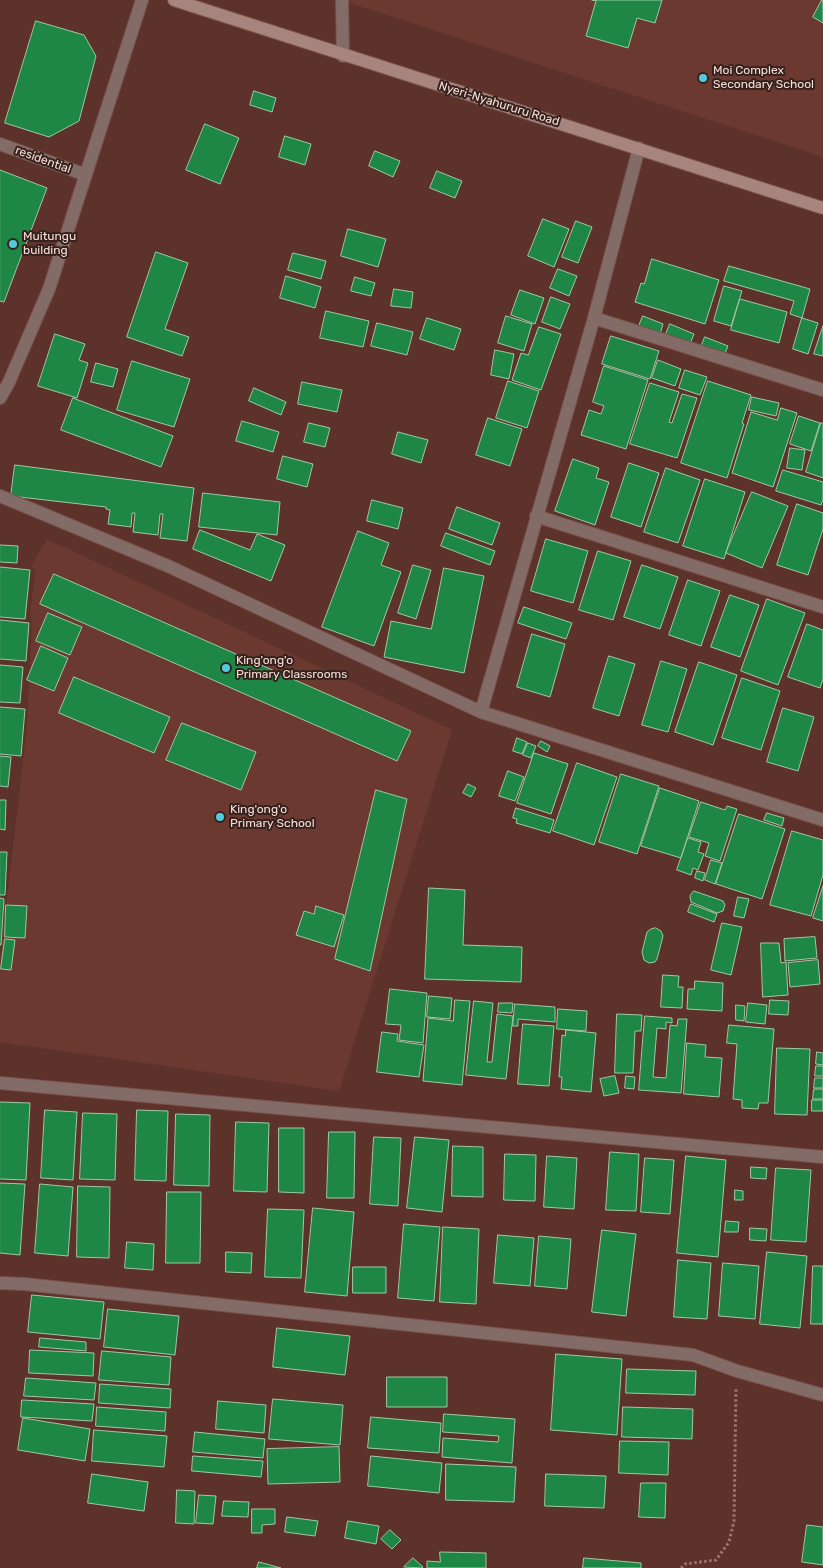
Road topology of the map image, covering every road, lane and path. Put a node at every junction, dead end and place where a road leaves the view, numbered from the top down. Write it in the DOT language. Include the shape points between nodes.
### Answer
graph roads {
  1 [pos="142,0"];
  2 [pos="174,0"];
  3 [pos="342,0"];
  4 [pos="343,56"];
  5 [pos="0,144"];
  6 [pos="639,148"];
  7 [pos="86,175"];
  8 [pos="823,208"];
  9 [pos="594,318"];
  10 [pos="823,390"];
  11 [pos="0,398"];
  12 [pos="0,496"];
  13 [pos="536,516"];
  14 [pos="823,607"];
  15 [pos="481,712"];
  16 [pos="823,820"];
  17 [pos="0,1083"];
  18 [pos="823,1158"];
  19 [pos="0,1283"];
  20 [pos="737,1371"];
  21 [pos="823,1395"];
  22 [pos="680,1568"];
  1 -- 7 [label="street"];
  2 -- 4 [label="main road, Nyeri-Nyahururu Road"];
  3 -- 4 [label="street"];
  4 -- 6 [label="main road, Nyeri-Nyahururu Road"];
  5 -- 7 [label="street, residential"];
  6 -- 8 [label="main road, Nyeri-Nyahururu Road"];
  6 -- 9 [label="street"];
  7 -- 11 [label="street" via="49,288 10,382"];
  9 -- 10 [label="street"];
  9 -- 13 [label="street"];
  12 -- 15 [label="street" via="168,566"];
  13 -- 14 [label="street"];
  13 -- 15 [label="street"];
  15 -- 16 [label="street"];
  17 -- 18 [label="street"];
  19 -- 20 [label="street" via="693,1355"];
  20 -- 21 [label="street"];
  20 -- 22 [label="path" via="734,1521 729,1542 716,1560 685,1564"];
}
